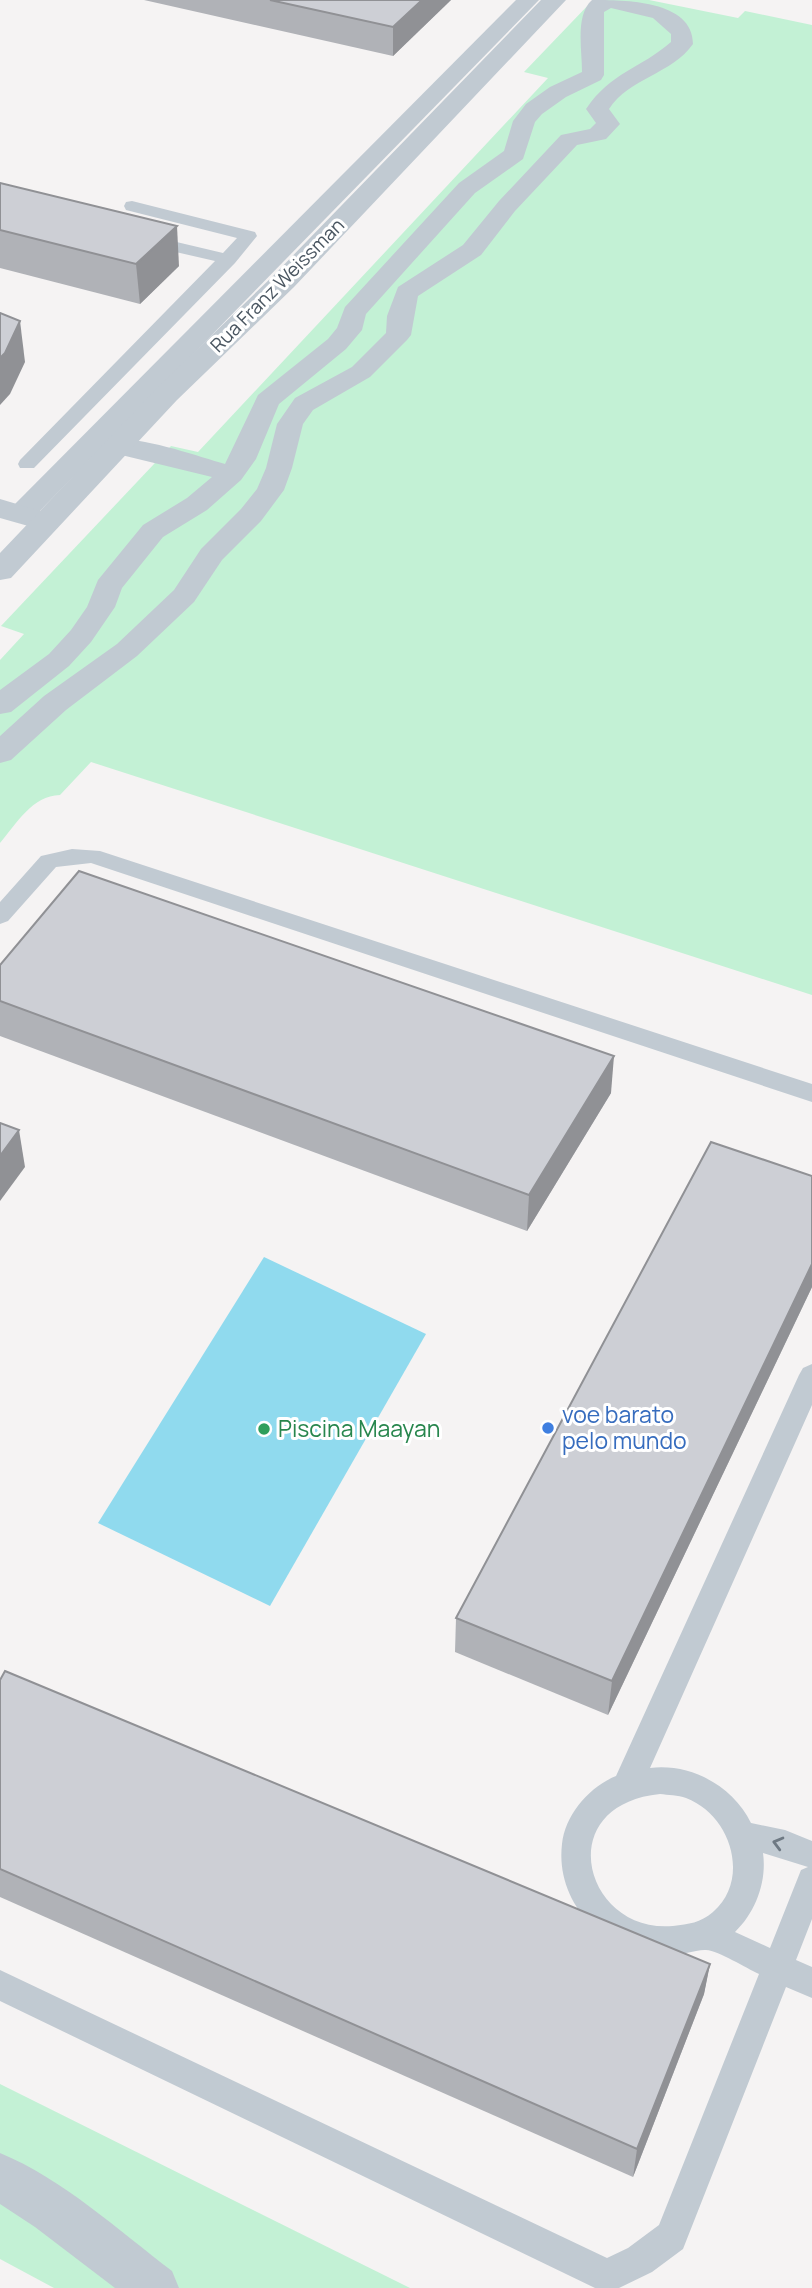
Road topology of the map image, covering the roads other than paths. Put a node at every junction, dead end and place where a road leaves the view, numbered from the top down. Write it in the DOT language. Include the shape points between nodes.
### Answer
graph roads {
  1 [pos="528,0"];
  2 [pos="554,0"];
  3 [pos="606,1"];
  4 [pos="132,206"];
  5 [pos="135,237"];
  6 [pos="229,259"];
  7 [pos="118,446"];
  8 [pos="27,464"];
  9 [pos="231,474"];
  10 [pos="22,515"];
  11 [pos="0,570"];
  12 [pos="0,705"];
  13 [pos="0,752"];
  14 [pos="0,915"];
  15 [pos="812,1093"];
  16 [pos="812,1375"];
  17 [pos="627,1785"];
  18 [pos="744,1835"];
  19 [pos="812,1855"];
  20 [pos="812,1880"];
  21 [pos="707,1936"];
  22 [pos="777,1968"];
  23 [pos="812,1983"];
  24 [pos="0,1985"];
  25 [pos="0,2177"];
  26 [pos="155,2288"];
  1 -- 10 [label="street"];
  2 -- 7 [label="street, Rua Franz Weissman"];
  3 -- 9 [label="street" via="594,9 593,75 534,109 524,121 515,154 467,188 354,312 349,330 337,344 267,401 243,459"];
  3 -- 13 [label="street" via="660,13 682,32 682,44 669,58 645,67 603,98 471,250 407,292 398,335 361,372 304,404 290,424 270,490 211,555 184,596 127,650 54,703"];
  4 -- 6 [label="lane" via="249,236"];
  5 -- 6 [label="lane"];
  6 -- 8 [label="lane"];
  7 -- 9 [label="street"];
  7 -- 10 [label="street, Rua Franz Weissman"];
  9 -- 12 [label="street" via="197,504 153,531 108,586 101,607 81,636 59,660"];
  10 -- 11 [label="street, Rua Franz Weissman"];
  14 -- 15 [label="lane" via="50,861 92,856"];
  16 -- 17 [label="lane"];
  17 -- 18 [label="lane" via="660,1780 695,1787 724,1807"];
  17 -- 21 [label="lane" via="598,1802 580,1828 574,1860 583,1893 604,1920 636,1939 672,1944"];
  19 -- 18 [label="lane, one-way"];
  18 -- 21 [label="lane" via="750,1864 747,1892 731,1917"];
  20 -- 22 [label="lane"];
  21 -- 22 [label="lane"];
  22 -- 23 [label="lane"];
  22 -- 24 [label="lane" via="671,2237 607,2276"];
  25 -- 26 [label="street"];
}
